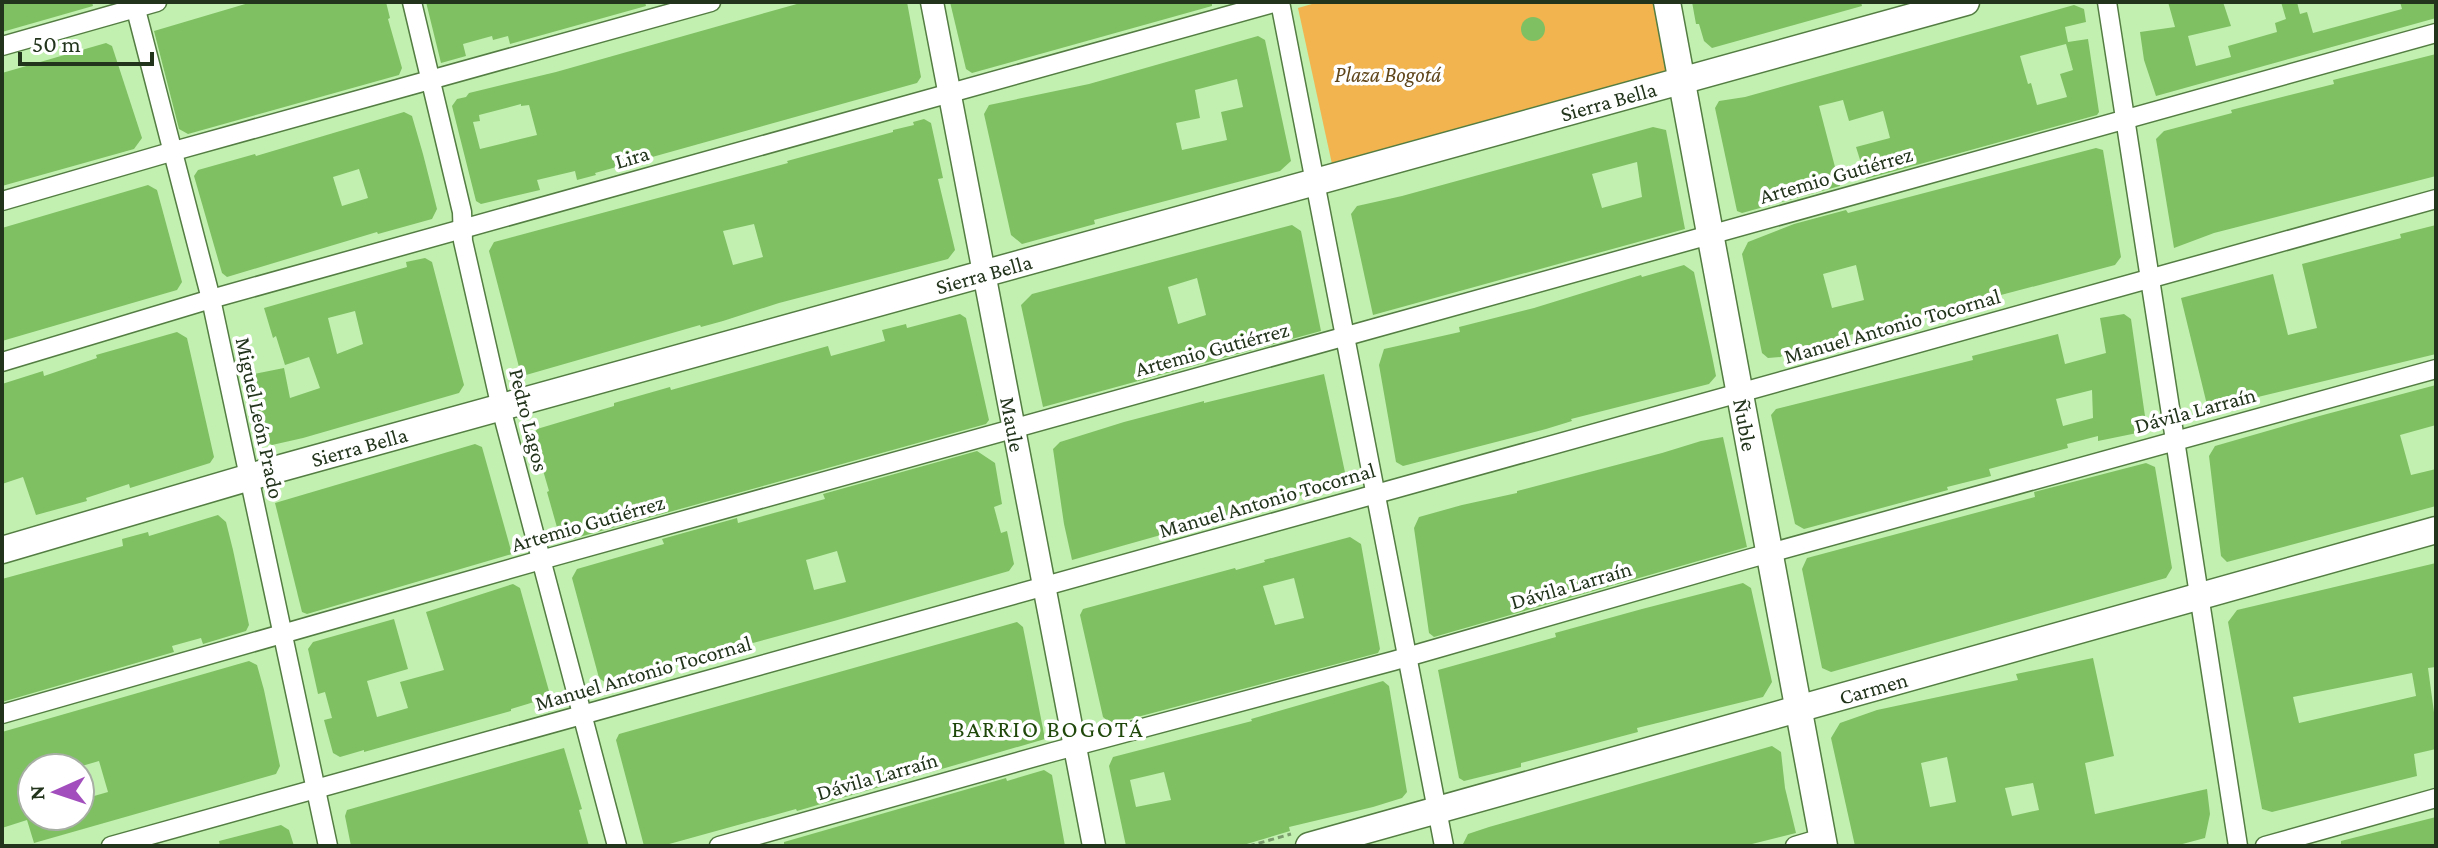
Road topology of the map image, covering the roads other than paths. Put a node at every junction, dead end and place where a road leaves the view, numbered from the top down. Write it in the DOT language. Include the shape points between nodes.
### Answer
graph roads {
  1 [pos="157,2"];
  2 [pos="412,2"];
  3 [pos="711,2"];
  4 [pos="932,2"];
  5 [pos="1279,2"];
  6 [pos="1667,2"];
  7 [pos="1966,2"];
  8 [pos="2107,2"];
  9 [pos="135,5"];
  10 [pos="2436,33"];
  11 [pos="2,46"];
  12 [pos="431,81"];
  13 [pos="1682,81"];
  14 [pos="950,93"];
  15 [pos="2125,120"];
  16 [pos="174,151"];
  17 [pos="1315,182"];
  18 [pos="2436,199"];
  19 [pos="2,201"];
  20 [pos="463,229"];
  21 [pos="1711,235"];
  22 [pos="985,273"];
  23 [pos="2150,279"];
  24 [pos="211,299"];
  25 [pos="1345,337"];
  26 [pos="2,362"];
  27 [pos="2436,369"];
  28 [pos="1740,392"];
  29 [pos="501,408"];
  30 [pos="1015,428"];
  31 [pos="2175,441"];
  32 [pos="248,478"];
  33 [pos="1376,494"];
  34 [pos="2436,530"];
  35 [pos="2,550"];
  36 [pos="1770,553"];
  37 [pos="541,560"];
  38 [pos="1045,586"];
  39 [pos="2200,596"];
  40 [pos="283,634"];
  41 [pos="1407,656"];
  42 [pos="1799,710"];
  43 [pos="2,714"];
  44 [pos="582,715"];
  45 [pos="1075,746"];
  46 [pos="316,789"];
  47 [pos="2436,798"];
  48 [pos="1437,810"];
  49 [pos="1823,842"];
  50 [pos="111,846"];
  51 [pos="328,846"];
  52 [pos="617,846"];
  53 [pos="719,846"];
  54 [pos="1094,846"];
  55 [pos="1309,846"];
  56 [pos="1444,846"];
  57 [pos="1795,846"];
  58 [pos="2238,846"];
  59 [pos="2265,846"];
  1 -- 9 [label="street"];
  2 -- 12 [label="street, Pedro Lagos"];
  3 -- 12 [label="street"];
  4 -- 14 [label="street, Maule"];
  5 -- 14 [label="street, Lira"];
  5 -- 17 [label="street"];
  6 -- 13 [label="main road, Ñuble"];
  7 -- 13 [label="main road, Sierra Bella"];
  8 -- 15 [label="street"];
  9 -- 11 [label="street"];
  9 -- 16 [label="street, Miguel León Prado"];
  10 -- 15 [label="street, Artemio Gutiérrez"];
  12 -- 16 [label="street"];
  12 -- 20 [label="street, Pedro Lagos"];
  13 -- 17 [label="main road, Sierra Bella"];
  13 -- 21 [label="main road, Ñuble"];
  14 -- 20 [label="street, Lira"];
  14 -- 22 [label="street, Maule"];
  15 -- 21 [label="street, Artemio Gutiérrez"];
  15 -- 23 [label="street"];
  16 -- 19 [label="street"];
  16 -- 24 [label="street, Miguel León Prado"];
  17 -- 22 [label="main road, Sierra Bella"];
  17 -- 25 [label="street"];
  18 -- 23 [label="street, Manuel Antonio Tocornal"];
  20 -- 24 [label="street, Lira"];
  20 -- 29 [label="street, Pedro Lagos"];
  21 -- 25 [label="street, Artemio Gutiérrez"];
  21 -- 28 [label="main road, Ñuble"];
  22 -- 29 [label="main road, Sierra Bella"];
  22 -- 30 [label="street, Maule"];
  23 -- 28 [label="street, Manuel Antonio Tocornal"];
  23 -- 31 [label="street"];
  24 -- 26 [label="street, Lira"];
  24 -- 32 [label="street, Miguel León Prado"];
  25 -- 30 [label="street, Artemio Gutiérrez"];
  25 -- 33 [label="street"];
  27 -- 31 [label="street, Dávila Larraín"];
  28 -- 33 [label="street, Manuel Antonio Tocornal"];
  28 -- 36 [label="main road, Ñuble"];
  29 -- 32 [label="main road, Sierra Bella"];
  29 -- 37 [label="street, Pedro Lagos"];
  30 -- 37 [label="street, Artemio Gutiérrez"];
  30 -- 38 [label="street, Maule"];
  31 -- 36 [label="street, Dávila Larraín"];
  31 -- 39 [label="street"];
  32 -- 35 [label="main road, Sierra Bella"];
  32 -- 40 [label="street, Miguel León Prado"];
  33 -- 38 [label="street, Manuel Antonio Tocornal"];
  33 -- 41 [label="street"];
  34 -- 39 [label="main road, Carmen"];
  36 -- 41 [label="street, Dávila Larraín"];
  36 -- 42 [label="main road, Ñuble"];
  37 -- 40 [label="street, Artemio Gutiérrez"];
  37 -- 44 [label="street, Pedro Lagos"];
  38 -- 44 [label="street, Manuel Antonio Tocornal"];
  38 -- 45 [label="street, Maule"];
  39 -- 42 [label="main road, Carmen"];
  39 -- 58 [label="street"];
  40 -- 43 [label="street, Artemio Gutiérrez"];
  40 -- 46 [label="street, Miguel León Prado"];
  41 -- 45 [label="street, Dávila Larraín"];
  41 -- 48 [label="street"];
  42 -- 48 [label="main road, Carmen"];
  42 -- 49 [label="main road, Ñuble"];
  44 -- 46 [label="street, Manuel Antonio Tocornal"];
  44 -- 52 [label="street, Pedro Lagos"];
  45 -- 53 [label="street, Dávila Larraín"];
  45 -- 54 [label="street, Maule"];
  46 -- 50 [label="street, Manuel Antonio Tocornal"];
  46 -- 51 [label="street, Miguel León Prado"];
  47 -- 59 [label="street"];
  48 -- 55 [label="main road, Carmen"];
  48 -- 56 [label="street"];
  49 -- 57 [label="street"];
}
